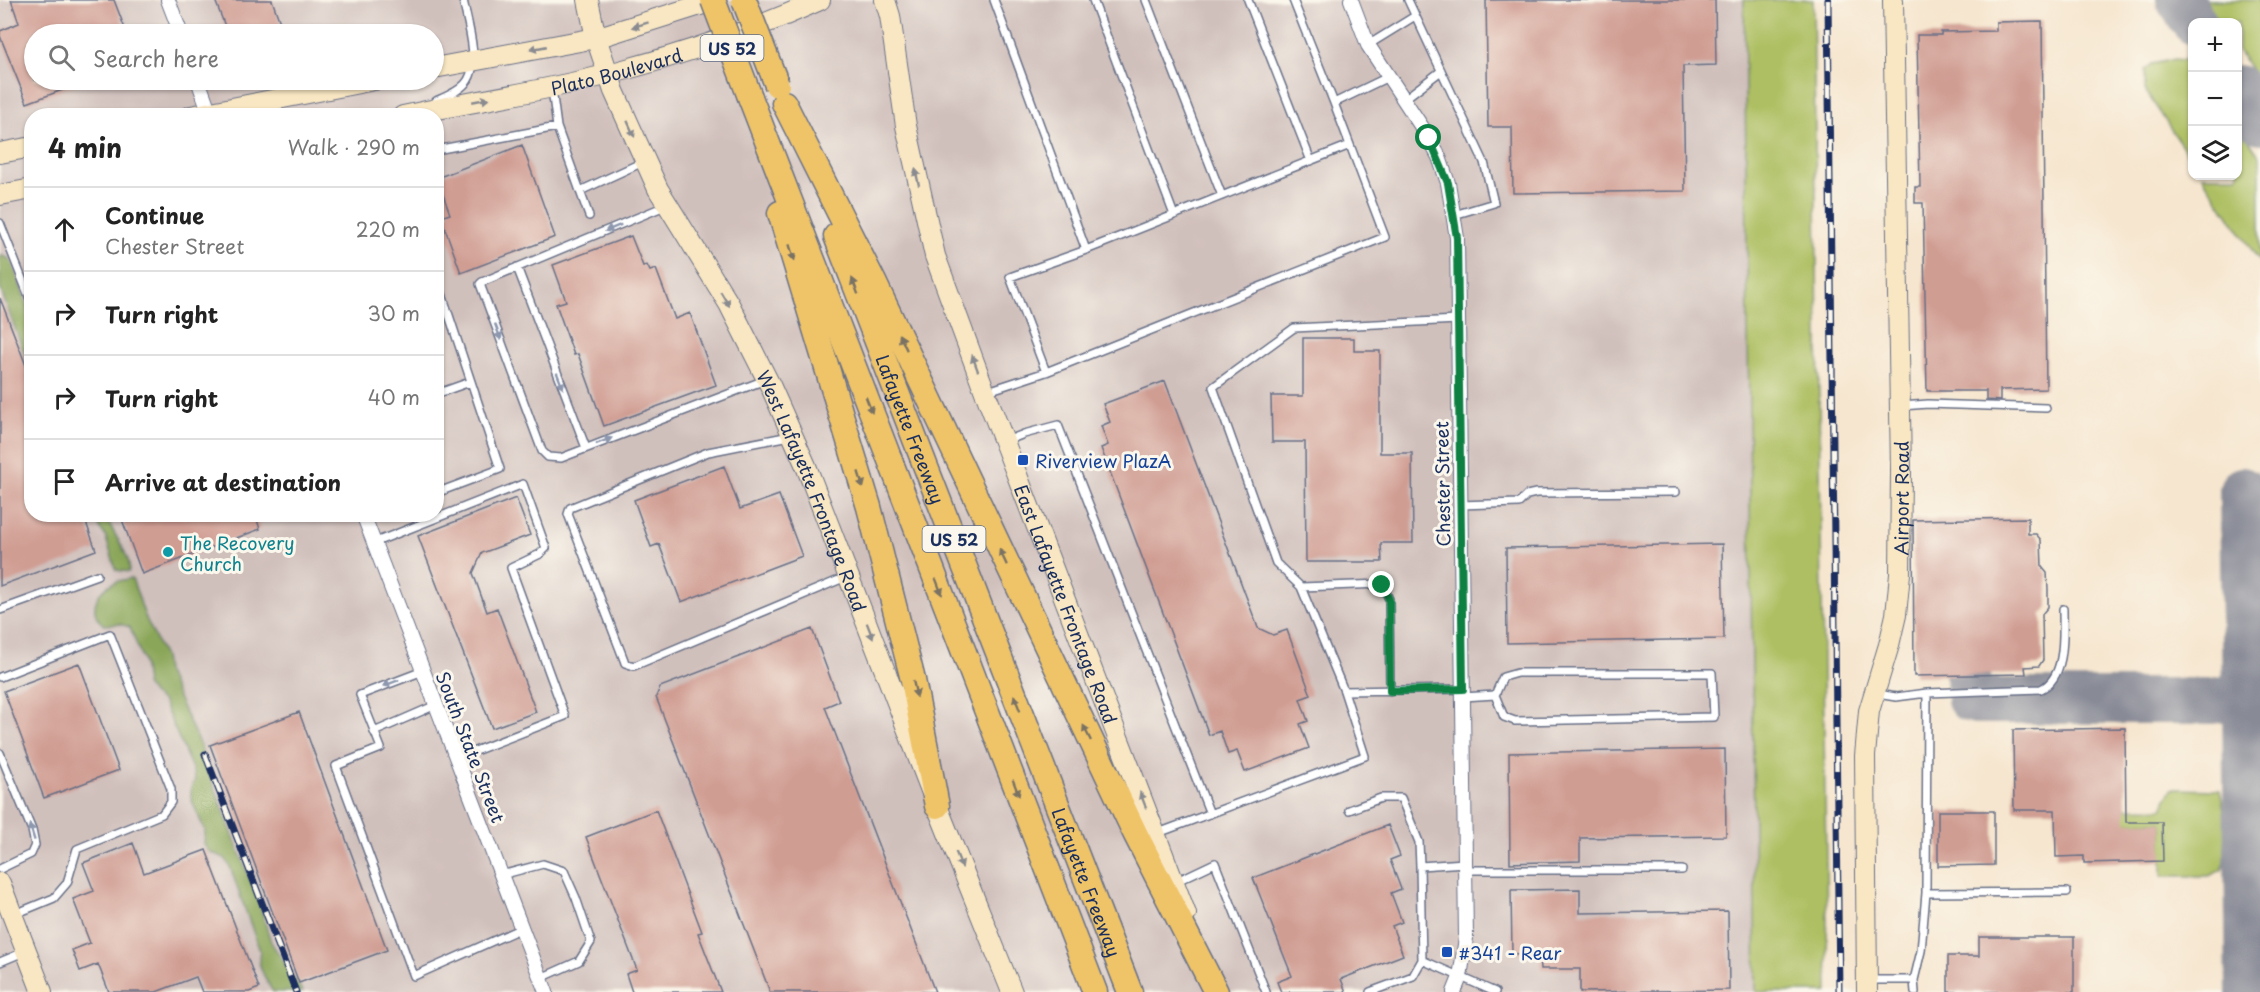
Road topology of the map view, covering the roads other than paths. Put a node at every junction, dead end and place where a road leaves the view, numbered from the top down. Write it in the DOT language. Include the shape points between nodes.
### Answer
graph roads {
  1 [pos="168,0"];
  2 [pos="463,0"];
  3 [pos="588,0"];
  4 [pos="714,0"];
  5 [pos="744,0"];
  6 [pos="820,0"];
  7 [pos="885,0"];
  8 [pos="994,0"];
  9 [pos="1093,0"];
  10 [pos="1146,0"];
  11 [pos="1248,0"];
  12 [pos="1293,0"];
  13 [pos="1351,0"];
  14 [pos="1408,0"];
  15 [pos="1893,0"];
  16 [pos="1415,16"];
  17 [pos="177,24"];
  18 [pos="596,38"];
  19 [pos="1368,45"];
  20 [pos="474,60"];
  21 [pos="444,66"];
  22 [pos="1442,71"];
  23 [pos="609,75"];
  24 [pos="1388,77"];
  25 [pos="552,87"];
  26 [pos="200,90"];
  27 [pos="324,90"];
  28 [pos="781,94"];
  29 [pos="1403,100"];
  30 [pos="1334,103"];
  31 [pos="754,106"];
  32 [pos="203,108"];
  33 [pos="234,108"];
  34 [pos="423,108"];
  35 [pos="444,108"];
  36 [pos="557,127"];
  37 [pos="1350,145"];
  38 [pos="24,148"];
  39 [pos="444,148"];
  40 [pos="0,153"];
  41 [pos="645,161"];
  42 [pos="1311,161"];
  43 [pos="24,190"];
  44 [pos="580,191"];
  45 [pos="0,195"];
  46 [pos="1222,196"];
  47 [pos="667,205"];
  48 [pos="1174,215"];
  49 [pos="1454,215"];
  50 [pos="589,216"];
  51 [pos="0,223"];
  52 [pos="1086,250"];
  53 [pos="518,267"];
  54 [pos="24,284"];
  55 [pos="444,301"];
  56 [pos="1458,320"];
  57 [pos="1046,372"];
  58 [pos="767,380"];
  59 [pos="470,382"];
  60 [pos="444,391"];
  61 [pos="985,392"];
  62 [pos="1900,406"];
  63 [pos="2046,408"];
  64 [pos="793,435"];
  65 [pos="1004,442"];
  66 [pos="586,448"];
  67 [pos="444,490"];
  68 [pos="1676,492"];
  69 [pos="1460,505"];
  70 [pos="444,515"];
  71 [pos="366,522"];
  72 [pos="427,522"];
  73 [pos="374,543"];
  74 [pos="97,575"];
  75 [pos="849,576"];
  76 [pos="1301,586"];
  77 [pos="2063,609"];
  78 [pos="0,610"];
  79 [pos="423,671"];
  80 [pos="0,677"];
  81 [pos="1344,691"];
  82 [pos="1390,691"];
  83 [pos="1463,693"];
  84 [pos="1873,693"];
  85 [pos="1927,693"];
  86 [pos="1495,695"];
  87 [pos="436,705"];
  88 [pos="375,732"];
  89 [pos="0,753"];
  90 [pos="456,758"];
  91 [pos="937,806"];
  92 [pos="1349,810"];
  93 [pos="1210,814"];
  94 [pos="1148,837"];
  95 [pos="1420,866"];
  96 [pos="1465,866"];
  97 [pos="0,869"];
  98 [pos="1682,870"];
  99 [pos="501,875"];
  100 [pos="1174,882"];
  101 [pos="0,883"];
  102 [pos="2067,891"];
  103 [pos="1926,893"];
  104 [pos="12,915"];
  105 [pos="522,928"];
  106 [pos="26,951"];
  107 [pos="1422,960"];
  108 [pos="0,962"];
  109 [pos="1460,977"];
  110 [pos="541,978"];
  111 [pos="1914,980"];
  112 [pos="1867,986"];
  113 [pos="42,992"];
  114 [pos="546,992"];
  115 [pos="1012,992"];
  116 [pos="1095,992"];
  117 [pos="1130,992"];
  118 [pos="1216,992"];
  119 [pos="1266,992"];
  120 [pos="1370,992"];
  121 [pos="1454,992"];
  122 [pos="1495,992"];
  123 [pos="1915,992"];
  1 -- 17 [label="street"];
  2 -- 20 [label="lane"];
  3 -- 18 [label="main road, West Lafayette Frontage Road"];
  4 -- 18 [label="main road, Plato Boulevard, one-way"];
  4 -- 31 [label="highway, Lafayette Freeway / US 52, bridge"];
  5 -- 28 [label="highway, Lafayette Freeway / US 52, bridge"];
  6 -- 23 [label="main road, Plato Boulevard" via="772,22"];
  61 -- 7 [label="main road, East Lafayette Frontage Road, one-way" via="936,256 906,126"];
  8 -- 52 [label="lane"];
  9 -- 48 [label="lane"];
  10 -- 46 [label="lane"];
  11 -- 42 [label="lane"];
  12 -- 30 [label="lane"];
  13 -- 19 [label="street, Chester Street"];
  14 -- 16 [label="lane"];
  15 -- 62 [label="main road, Airport Road"];
  16 -- 19 [label="lane"];
  16 -- 22 [label="lane"];
  18 -- 20 [label="main road, Plato Boulevard, one-way"];
  18 -- 23 [label="main road, West Lafayette Frontage Road"];
  19 -- 24 [label="street, Chester Street"];
  20 -- 21 [label="main road, Plato Boulevard"];
  20 -- 34 [label="lane" via="462,87"];
  22 -- 29 [label="lane"];
  22 -- 49 [label="lane" via="1484,162 1494,203"];
  23 -- 25 [label="main road, Plato Boulevard"];
  23 -- 41 [label="main road, West Lafayette Frontage Road, one-way"];
  24 -- 29 [label="street, Chester Street"];
  24 -- 30 [label="lane"];
  35 -- 25 [label="main road, Plato Boulevard, one-way"];
  25 -- 36 [label="lane"];
  26 -- 32 [label="street"];
  27 -- 33 [label="main road"];
  94 -- 28 [label="highway, one-way"];
  117 -- 28 [label="highway, Lafayette Freeway / US 52, one-way"];
  29 -- 49 [label="street, Chester Street" via="1439,157"];
  30 -- 37 [label="lane"];
  31 -- 91 [label="highway, one-way" via="788,240 875,530 913,680"];
  31 -- 116 [label="highway, Lafayette Freeway / US 52, one-way"];
  36 -- 39 [label="lane"];
  36 -- 44 [label="lane"];
  37 -- 42 [label="lane"];
  37 -- 57 [label="lane" via="1385,237"];
  38 -- 40 [label="main road"];
  41 -- 44 [label="lane"];
  41 -- 47 [label="main road, West Lafayette Frontage Road"];
  42 -- 46 [label="lane"];
  43 -- 45 [label="main road"];
  44 -- 50 [label="lane"];
  46 -- 48 [label="lane"];
  47 -- 53 [label="lane, one-way"];
  47 -- 58 [label="main road, West Lafayette Frontage Road, one-way" via="729,304"];
  48 -- 52 [label="lane"];
  49 -- 56 [label="street, Chester Street"];
  51 -- 54 [label="lane"];
  52 -- 57 [label="lane" via="1010,277"];
  53 -- 66 [label="lane, one-way"];
  53 -- 66 [label="lane, one-way" via="480,284 542,451 554,459"];
  55 -- 59 [label="lane"];
  56 -- 69 [label="street, Chester Street"];
  56 -- 76 [label="lane" via="1294,328 1213,387 1276,563"];
  57 -- 61 [label="lane"];
  58 -- 64 [label="main road, West Lafayette Frontage Road"];
  66 -- 58 [label="lane, one-way"];
  59 -- 60 [label="lane"];
  59 -- 67 [label="lane" via="500,469"];
  61 -- 65 [label="main road, East Lafayette Frontage Road"];
  62 -- 63 [label="lane"];
  62 -- 84 [label="main road, Airport Road" via="1899,592 1889,645"];
  64 -- 75 [label="main road, West Lafayette Frontage Road"];
  64 -- 75 [label="lane" via="708,452 570,508 568,514 625,663 634,666"];
  65 -- 93 [label="lane" via="1058,425"];
  94 -- 65 [label="main road, East Lafayette Frontage Road, one-way"];
  68 -- 69 [label="lane" via="1536,493 1519,503"];
  69 -- 83 [label="street, Chester Street"];
  70 -- 90 [label="lane" via="523,484 546,548 511,568 565,716"];
  71 -- 73 [label="street, South State Street"];
  72 -- 73 [label="lane"];
  73 -- 79 [label="street, South State Street"];
  74 -- 78 [label="lane"];
  75 -- 91 [label="main road, West Lafayette Frontage Road, one-way"];
  76 -- 81 [label="lane"];
  76 -- 82 [label="lane" via="1382,585 1389,599"];
  77 -- 85 [label="lane" via="2063,651 2046,687"];
  79 -- 87 [label="street, South State Street"];
  79 -- 88 [label="lane, one-way" via="360,695"];
  80 -- 104 [label="lane" via="110,634 171,789 171,802 162,814 77,849 67,883 54,897"];
  81 -- 82 [label="lane"];
  81 -- 93 [label="lane" via="1365,756"];
  82 -- 83 [label="lane"];
  83 -- 86 [label="lane"];
  83 -- 96 [label="street, Chester Street"];
  84 -- 85 [label="lane" via="1896,697"];
  84 -- 112 [label="main road, Airport Road" via="1864,756"];
  85 -- 103 [label="lane"];
  86 -- 86 [label="lane" via="1504,717 1515,721 1714,717 1712,673 1517,673 1503,677"];
  87 -- 88 [label="lane"];
  87 -- 90 [label="street, South State Street"];
  88 -- 105 [label="lane" via="381,748 336,766 414,976"];
  97 -- 89 [label="lane, one-way" via="31,854 35,845"];
  90 -- 99 [label="street, South State Street"];
  91 -- 115 [label="main road, West Lafayette Frontage Road, one-way"];
  92 -- 95 [label="lane" via="1381,798 1401,798 1419,842"];
  93 -- 94 [label="lane"];
  94 -- 100 [label="main road, East Lafayette Frontage Road"];
  94 -- 118 [label="highway"];
  95 -- 96 [label="lane"];
  95 -- 107 [label="lane"];
  96 -- 98 [label="lane"];
  96 -- 109 [label="street, Chester Street" via="1466,938"];
  99 -- 105 [label="street, South State Street"];
  99 -- 110 [label="lane" via="543,864 554,866 564,871 576,897 591,942 579,961"];
  100 -- 118 [label="main road, East Lafayette Frontage Road"];
  100 -- 119 [label="lane" via="1215,864"];
  101 -- 104 [label="main road"];
  102 -- 103 [label="lane"];
  103 -- 111 [label="lane"];
  104 -- 106 [label="main road"];
  105 -- 110 [label="street, South State Street"];
  106 -- 108 [label="lane"];
  106 -- 113 [label="main road"];
  107 -- 109 [label="lane"];
  107 -- 120 [label="lane" via="1413,976"];
  109 -- 121 [label="street, Chester Street"];
  109 -- 122 [label="lane"];
  110 -- 114 [label="street, South State Street"];
  111 -- 112 [label="lane"];
  111 -- 123 [label="lane"];
}
